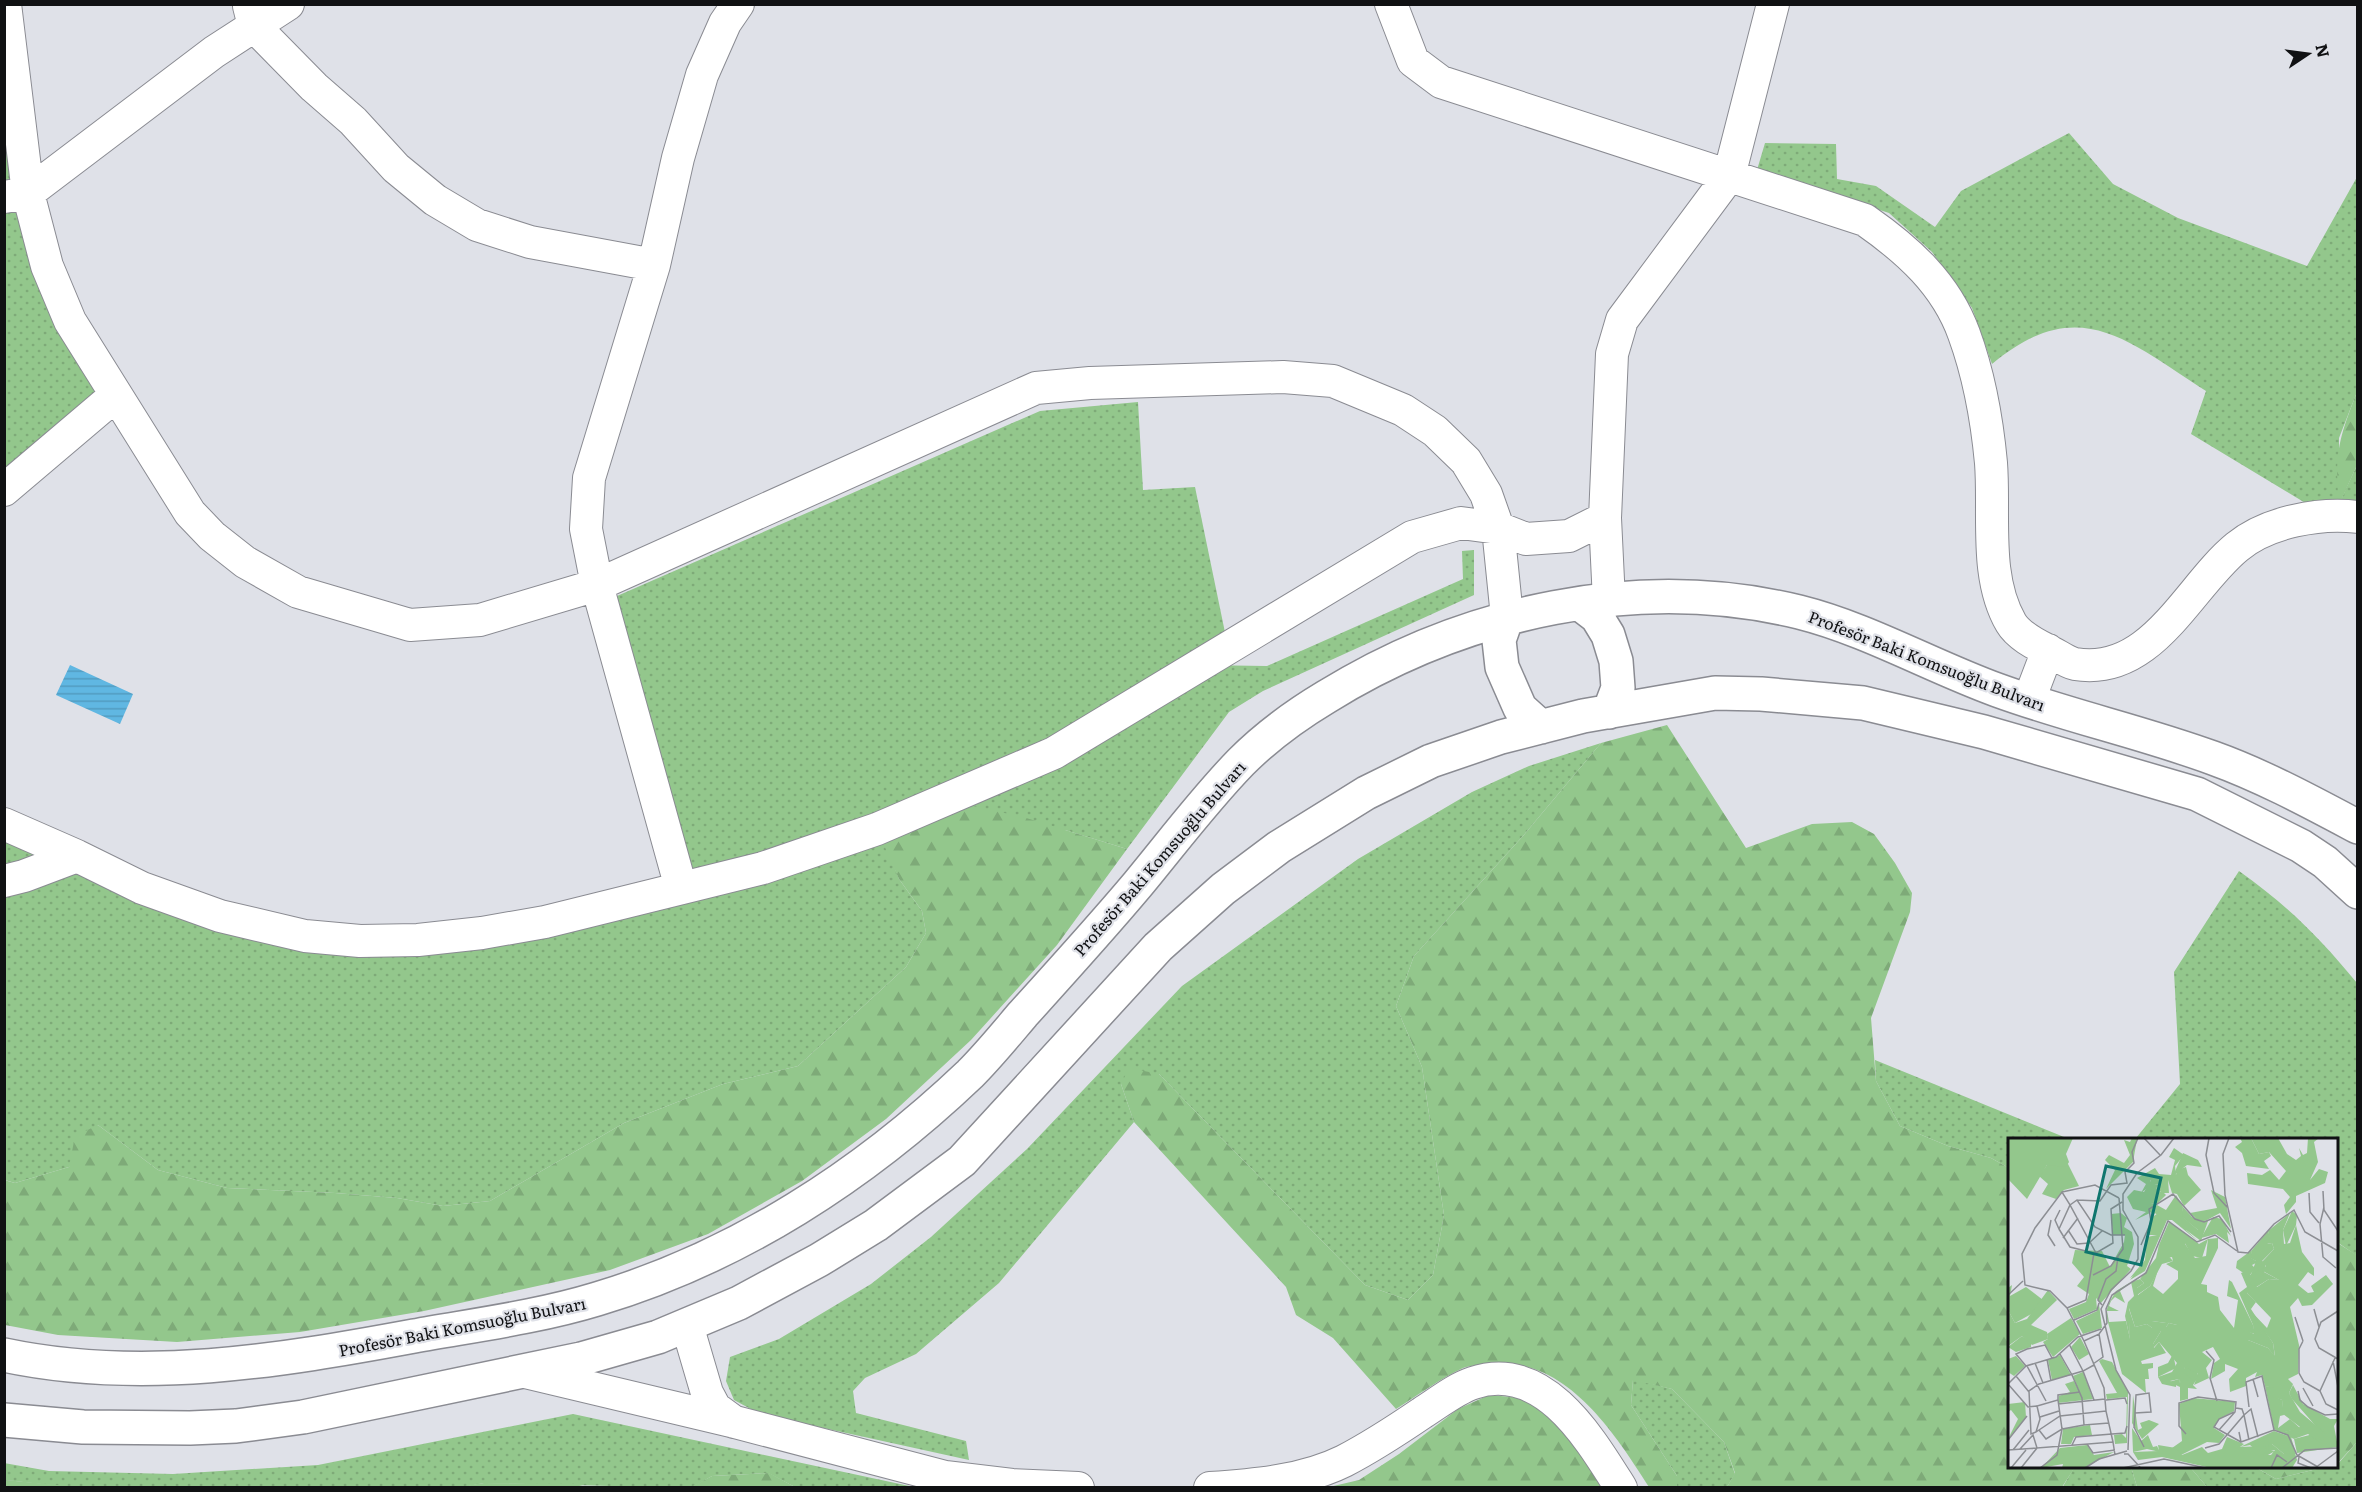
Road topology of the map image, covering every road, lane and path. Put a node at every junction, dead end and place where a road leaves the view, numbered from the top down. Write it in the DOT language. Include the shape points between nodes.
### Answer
graph roads {
  1 [pos="5,4"];
  2 [pos="288,4"];
  3 [pos="738,4"];
  4 [pos="1391,4"];
  5 [pos="1773,4"];
  6 [pos="251,15"];
  7 [pos="1729,176"];
  8 [pos="16,195"];
  9 [pos="654,265"];
  10 [pos="116,395"];
  11 [pos="4,490"];
  12 [pos="2358,517"];
  13 [pos="1605,518"];
  14 [pos="1498,528"];
  15 [pos="597,585"];
  16 [pos="1595,602"];
  17 [pos="1507,617"];
  18 [pos="2048,650"];
  19 [pos="2029,700"];
  20 [pos="1609,712"];
  21 [pos="1541,727"];
  22 [pos="4,824"];
  23 [pos="2358,827"];
  24 [pos="77,856"];
  25 [pos="4,881"];
  26 [pos="681,888"];
  27 [pos="2358,892"];
  28 [pos="687,1325"];
  29 [pos="4,1355"];
  30 [pos="525,1372"];
  31 [pos="4,1420"];
  32 [pos="735,1422"];
  33 [pos="1078,1488"];
  34 [pos="1210,1488"];
  35 [pos="1622,1488"];
  1 -- 8 [label="street"];
  2 -- 6 [label="street"];
  3 -- 9 [label="street" via="725,23 702,75"];
  4 -- 7 [label="street" via="1413,61 1441,82"];
  5 -- 7 [label="street"];
  6 -- 8 [label="street" via="214,52"];
  6 -- 9 [label="street" via="314,87 353,121 396,168 435,200 469,220 530,242"];
  7 -- 13 [label="street" via="1623,320 1612,354"];
  7 -- 18 [label="street" via="1865,220 1899,243 1946,298 1964,333 1981,397 1991,464 1994,554 2001,597 2012,625"];
  8 -- 10 [label="street" via="70,321"];
  9 -- 15 [label="street" via="589,478 586,529"];
  10 -- 11 [label="street"];
  10 -- 15 [label="street" via="190,513 245,562 298,592 410,625 480,620"];
  12 -- 18 [label="street" via="2327,516 2293,522 2238,545 2150,642 2124,657 2074,664"];
  13 -- 14 [label="street" via="1569,536 1526,539"];
  13 -- 16 [label="street"];
  14 -- 15 [label="street" via="1486,494 1466,461 1435,431 1403,410 1333,381 1283,377 1090,383 1036,388"];
  14 -- 17 [label="street"];
  14 -- 26 [label="street" via="1461,523 1413,537 1054,753 877,829 763,868"];
  15 -- 26 [label="street"];
  16 -- 17 [label="main road, Profesör Baki Komsuoğlu Bulvarı"];
  16 -- 19 [label="main road, Profesör Baki Komsuoğlu Bulvarı" via="1681,596 1797,612 1833,622"];
  16 -- 20 [label="main road" via="1597,617 1608,634 1616,661 1618,688"];
  17 -- 21 [label="main road" via="1499,640 1508,688 1520,708"];
  17 -- 29 [label="main road, Profesör Baki Komsuoğlu Bulvarı" via="1453,635 1372,671 1284,725 1222,783 1114,913 972,1072 882,1149 800,1208 707,1258 592,1301 535,1315 303,1356 144,1370"];
  18 -- 19 [label="street"];
  19 -- 23 [label="main road, Profesör Baki Komsuoğlu Bulvarı" via="2215,758"];
  20 -- 21 [label="main road"];
  20 -- 27 [label="main road" via="1715,693 1761,694 1863,703 1984,732 2216,802 2301,846"];
  21 -- 28 [label="main road" via="1431,761 1357,798 1279,847 1223,889 1150,955 954,1168 819,1260 739,1303"];
  22 -- 24 [label="street"];
  24 -- 25 [label="street"];
  24 -- 26 [label="street" via="142,888 220,916 305,936 360,941 482,933 545,922"];
  28 -- 30 [label="main road" via="627,1347"];
  28 -- 32 [label="street" via="707,1393 715,1408"];
  30 -- 31 [label="main road" via="303,1417 236,1426 94,1427"];
  30 -- 32 [label="street"];
  32 -- 33 [label="street" via="945,1477"];
  34 -- 35 [label="street" via="1255,1485 1343,1462 1450,1395 1473,1383 1495,1378 1531,1387 1573,1418"];
}
